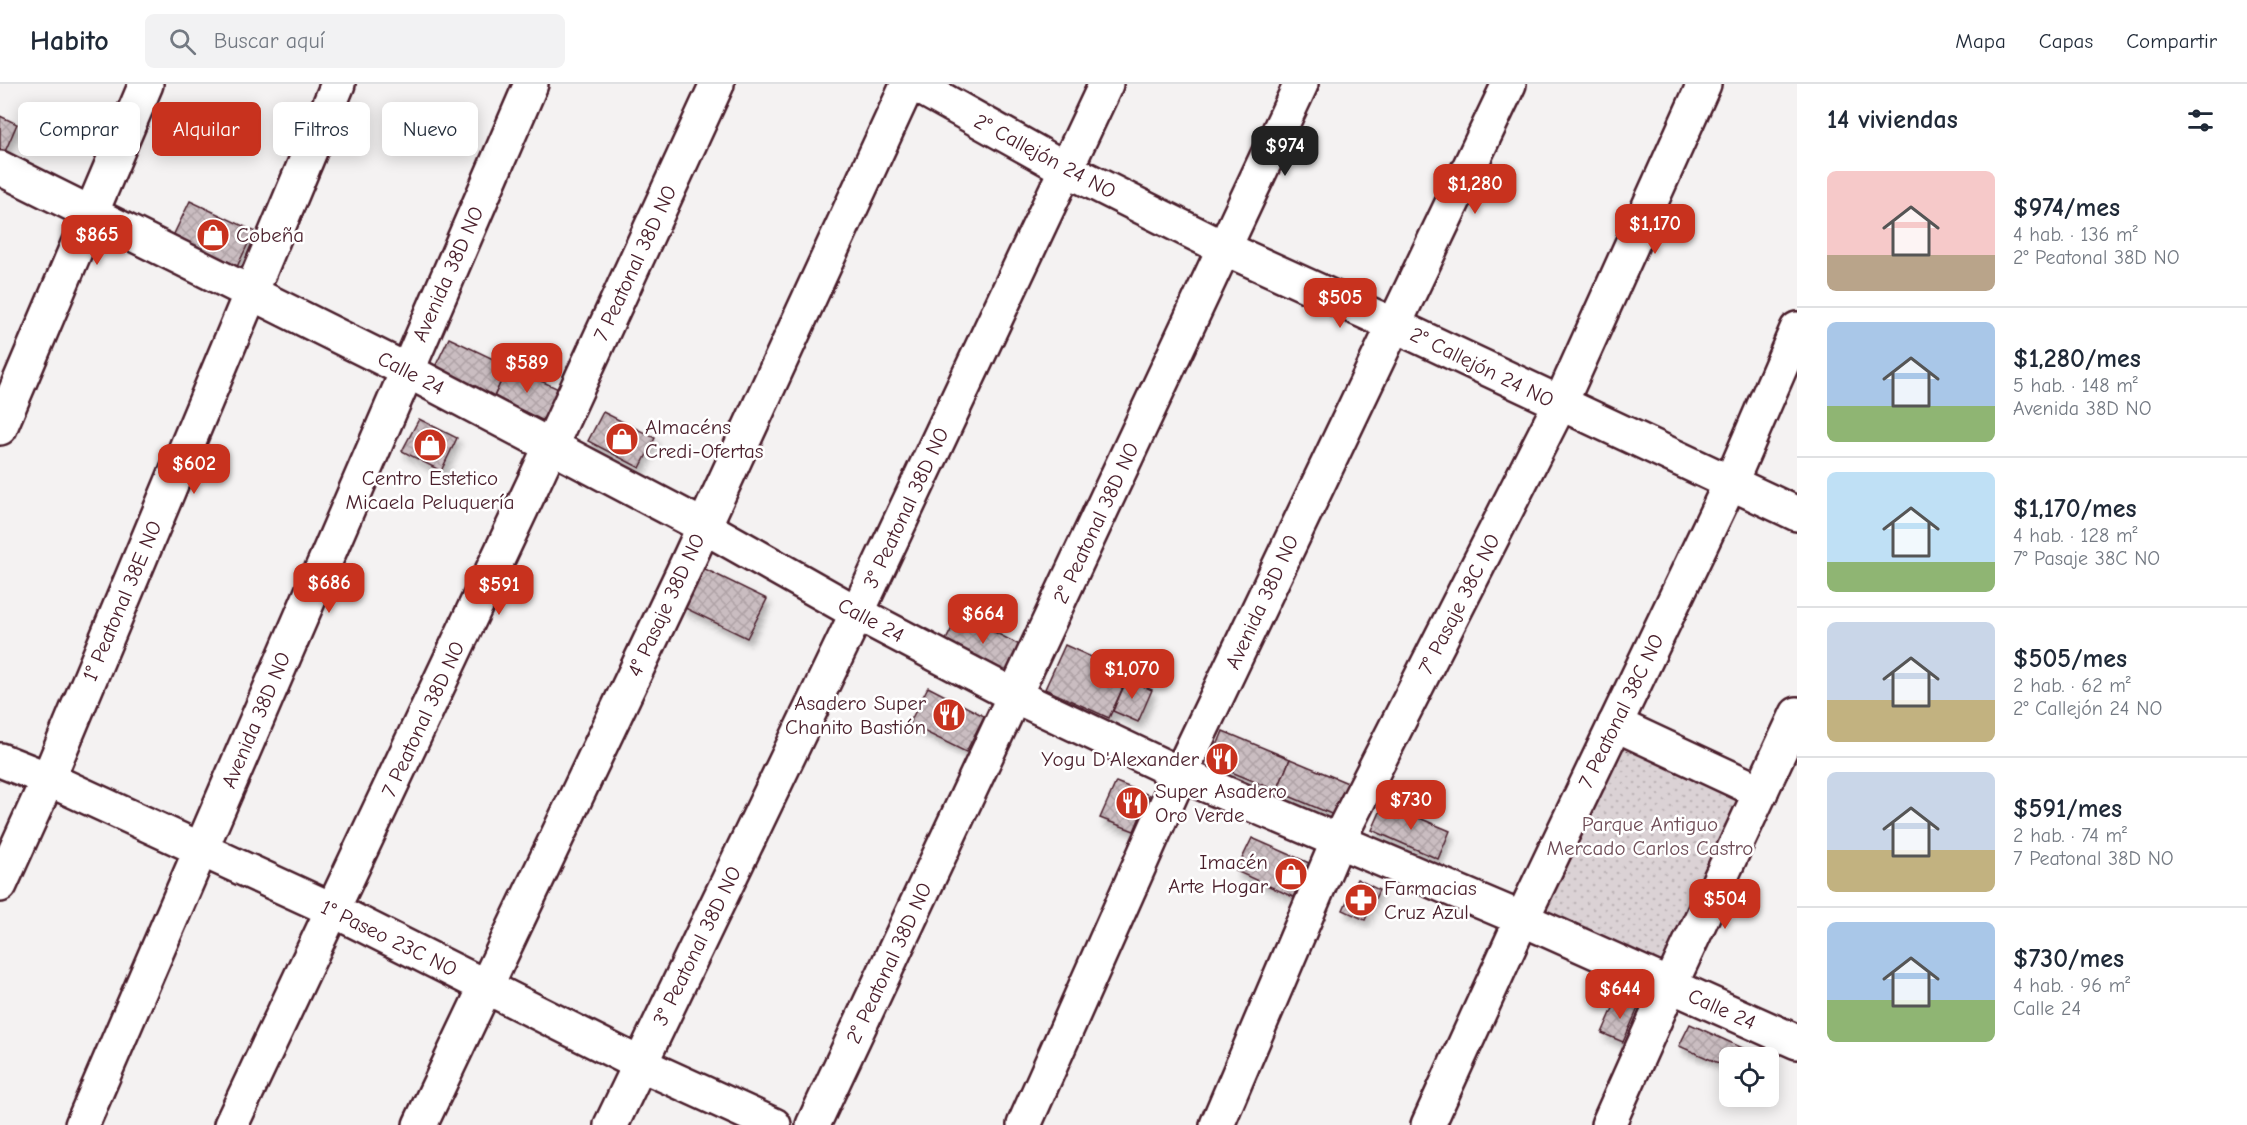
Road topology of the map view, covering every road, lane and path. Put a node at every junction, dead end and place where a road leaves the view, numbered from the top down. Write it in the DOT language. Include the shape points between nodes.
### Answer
graph roads {
  1 [pos="146,84"];
  2 [pos="338,84"];
  3 [pos="531,84"];
  4 [pos="717,84"];
  5 [pos="908,84"];
  6 [pos="914,84"];
  7 [pos="1106,84"];
  8 [pos="1301,84"];
  9 [pos="1509,84"];
  10 [pos="1704,84"];
  11 [pos="0,168"];
  12 [pos="1066,169"];
  13 [pos="91,214"];
  14 [pos="1224,248"];
  15 [pos="251,293"];
  16 [pos="1394,325"];
  17 [pos="1797,329"];
  18 [pos="406,370"];
  19 [pos="1560,405"];
  20 [pos="0,428"];
  21 [pos="551,446"];
  22 [pos="1730,484"];
  23 [pos="1797,514"];
  24 [pos="703,526"];
  25 [pos="857,613"];
  26 [pos="1015,696"];
  27 [pos="1797,714"];
  28 [pos="1615,723"];
  29 [pos="0,760"];
  30 [pos="1180,774"];
  31 [pos="48,779"];
  32 [pos="1761,792"];
  33 [pos="1338,841"];
  34 [pos="201,849"];
  35 [pos="0,885"];
  36 [pos="333,910"];
  37 [pos="1522,919"];
  38 [pos="486,986"];
  39 [pos="1670,986"];
  40 [pos="1797,1042"];
  41 [pos="640,1064"];
  42 [pos="82,1125"];
  43 [pos="231,1125"];
  44 [pos="420,1125"];
  45 [pos="611,1125"];
  46 [pos="774,1125"];
  47 [pos="813,1125"];
  48 [pos="1024,1125"];
  49 [pos="1217,1125"];
  50 [pos="1428,1125"];
  51 [pos="1608,1125"];
  1 -- 13 [label="street"];
  2 -- 15 [label="street, 1° Peatonal 38E NO"];
  3 -- 18 [label="street, Avenida 38D NO"];
  4 -- 21 [label="street, 7 Peatonal 38D NO"];
  5 -- 24 [label="street, 4° Pasaje 38D NO"];
  6 -- 12 [label="street, 2° Callejón 24 NO"];
  7 -- 12 [label="street, 3° Peatonal 38D NO"];
  8 -- 14 [label="street, 2° Peatonal 38D NO"];
  9 -- 16 [label="street, Avenida 38D NO"];
  10 -- 19 [label="street, 7° Pasaje 38C NO"];
  11 -- 13 [label="street, Calle 24"];
  12 -- 14 [label="street, 2° Callejón 24 NO"];
  12 -- 25 [label="street, 3° Peatonal 38D NO"];
  13 -- 15 [label="street, Calle 24"];
  13 -- 20 [label="street"];
  14 -- 16 [label="street, 2° Callejón 24 NO"];
  14 -- 26 [label="street, 2° Peatonal 38D NO"];
  15 -- 18 [label="street, Calle 24"];
  15 -- 31 [label="street, 1° Peatonal 38E NO"];
  16 -- 19 [label="street, 2° Callejón 24 NO"];
  16 -- 30 [label="street, Avenida 38D NO"];
  17 -- 22 [label="street, 7 Peatonal 38C NO"];
  18 -- 21 [label="street, Calle 24"];
  18 -- 34 [label="street, Avenida 38D NO"];
  19 -- 22 [label="street, 2° Callejón 24 NO"];
  19 -- 33 [label="street, 7° Pasaje 38C NO"];
  21 -- 24 [label="street, Calle 24"];
  21 -- 36 [label="street, 7 Peatonal 38D NO"];
  22 -- 23 [label="street, 2° Callejón 24 NO"];
  22 -- 28 [label="street, 7 Peatonal 38C NO"];
  24 -- 25 [label="street, Calle 24"];
  24 -- 38 [label="street, 4° Pasaje 38D NO"];
  25 -- 26 [label="street, Calle 24"];
  25 -- 41 [label="street, 3° Peatonal 38D NO"];
  26 -- 30 [label="street, Calle 24"];
  26 -- 47 [label="street, 2° Peatonal 38D NO"];
  27 -- 32 [label="street"];
  28 -- 32 [label="street"];
  28 -- 37 [label="street, 7 Peatonal 38C NO"];
  29 -- 31 [label="street, 1° Paseo 23C NO"];
  30 -- 33 [label="street, Calle 24"];
  30 -- 48 [label="street, Avenida 38D NO"];
  31 -- 34 [label="street, 1° Paseo 23C NO"];
  31 -- 35 [label="street, 1° Peatonal 38E NO"];
  32 -- 39 [label="street"];
  33 -- 37 [label="street, Calle 24"];
  33 -- 49 [label="street, 7° Pasaje 38C NO"];
  34 -- 36 [label="street, 1° Paseo 23C NO"];
  34 -- 42 [label="street, Avenida 38D NO"];
  36 -- 38 [label="street, 1° Paseo 23C NO"];
  36 -- 43 [label="street, 7 Peatonal 38D NO"];
  37 -- 39 [label="street, Calle 24"];
  37 -- 50 [label="street, 7 Peatonal 38C NO"];
  38 -- 41 [label="street, 1° Paseo 23C NO"];
  38 -- 44 [label="street, 4° Pasaje 38D NO"];
  39 -- 40 [label="street, Calle 24"];
  39 -- 51 [label="street"];
  41 -- 45 [label="street, 3° Peatonal 38D NO"];
  41 -- 46 [label="street, 1° Paseo 23C NO"];
}
